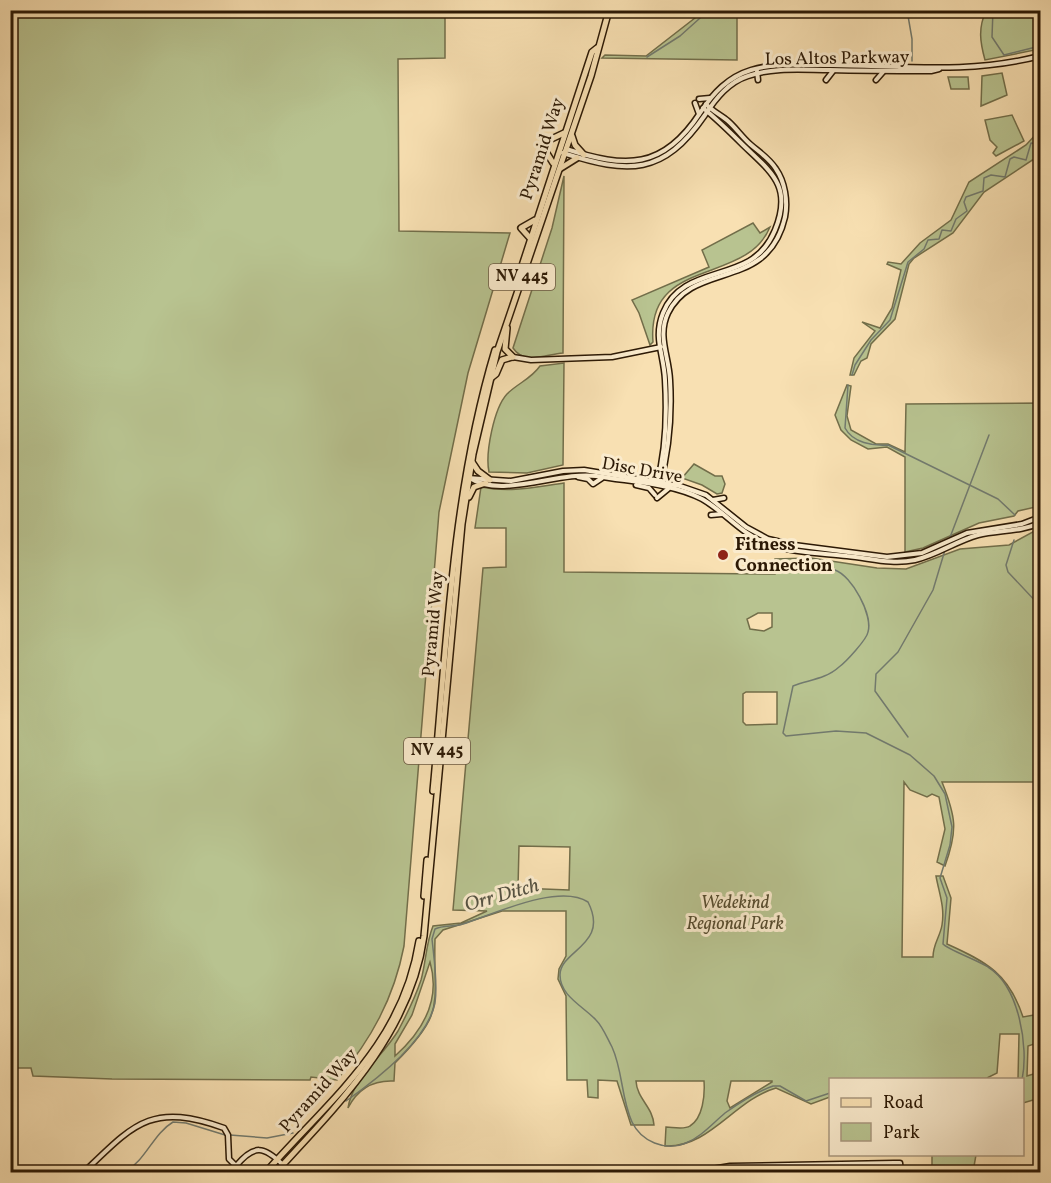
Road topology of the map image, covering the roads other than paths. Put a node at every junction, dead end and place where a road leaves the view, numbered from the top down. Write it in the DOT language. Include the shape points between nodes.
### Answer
graph roads {
  1 [pos="609,10"];
  2 [pos="1041,56"];
  3 [pos="787,65"];
  4 [pos="940,69"];
  5 [pos="836,70"];
  6 [pos="887,71"];
  7 [pos="757,74"];
  8 [pos="758,80"];
  9 [pos="826,80"];
  10 [pos="876,80"];
  11 [pos="713,99"];
  12 [pos="706,108"];
  13 [pos="699,115"];
  14 [pos="716,118"];
  15 [pos="725,119"];
  16 [pos="697,126"];
  17 [pos="568,132"];
  18 [pos="679,141"];
  19 [pos="562,150"];
  20 [pos="584,155"];
  21 [pos="657,155"];
  22 [pos="577,158"];
  23 [pos="656,161"];
  24 [pos="629,167"];
  25 [pos="556,168"];
  26 [pos="769,168"];
  27 [pos="785,192"];
  28 [pos="536,220"];
  29 [pos="530,238"];
  30 [pos="506,327"];
  31 [pos="661,347"];
  32 [pos="513,357"];
  33 [pos="490,378"];
  34 [pos="472,461"];
  35 [pos="662,467"];
  36 [pos="562,471"];
  37 [pos="595,476"];
  38 [pos="624,476"];
  39 [pos="557,477"];
  40 [pos="467,478"];
  41 [pos="606,478"];
  42 [pos="645,480"];
  43 [pos="488,481"];
  44 [pos="627,482"];
  45 [pos="529,483"];
  46 [pos="658,484"];
  47 [pos="680,486"];
  48 [pos="672,489"];
  49 [pos="724,498"];
  50 [pos="711,499"];
  51 [pos="718,506"];
  52 [pos="723,514"];
  53 [pos="711,515"];
  54 [pos="1041,517"];
  55 [pos="1041,523"];
  56 [pos="462,524"];
  57 [pos="750,535"];
  58 [pos="777,542"];
  59 [pos="786,549"];
  60 [pos="278,1159"];
  61 [pos="288,1160"];
  62 [pos="880,1163"];
  63 [pos="283,1165"];
  64 [pos="84,1173"];
  65 [pos="266,1173"];
  66 [pos="276,1173"];
  67 [pos="281,1173"];
  68 [pos="693,1173"];
  69 [pos="894,1173"];
  70 [pos="901,1173"];
  1 -- 17 [label="main road, Pyramid Way / NV 445" via="598,53"];
  2 -- 4 [label="main road, Los Altos Parkway" via="988,67"];
  3 -- 4 [label="main road, Los Altos Parkway"];
  3 -- 7 [label="main road"];
  3 -- 11 [label="main road, Los Altos Parkway" via="755,68 740,74 722,86"];
  4 -- 6 [label="main road, Los Altos Parkway"];
  5 -- 6 [label="main road, Los Altos Parkway"];
  5 -- 7 [label="main road, Los Altos Parkway"];
  5 -- 9 [label="main road"];
  6 -- 10 [label="main road"];
  7 -- 8 [label="main road"];
  7 -- 11 [label="main road, Los Altos Parkway" via="736,81"];
  11 -- 12 [label="main road, Los Altos Parkway"];
  11 -- 13 [label="main road" via="697,101"];
  11 -- 15 [label="main road"];
  12 -- 13 [label="main road, Los Altos Parkway"];
  12 -- 14 [label="main road"];
  12 -- 15 [label="main road"];
  12 -- 16 [label="main road, Los Altos Parkway"];
  13 -- 18 [label="main road, Los Altos Parkway"];
  14 -- 16 [label="main road" via="707,117"];
  14 -- 26 [label="main road"];
  15 -- 27 [label="main road" via="771,162"];
  16 -- 23 [label="main road, Los Altos Parkway" via="680,146"];
  17 -- 19 [label="main road, Pyramid Way / NV 445"];
  17 -- 20 [label="main road"];
  17 -- 25 [label="main road" via="544,145"];
  18 -- 21 [label="main road, Los Altos Parkway"];
  18 -- 23 [label="main road"];
  19 -- 20 [label="main road, Los Altos Parkway"];
  19 -- 22 [label="main road, Los Altos Parkway"];
  19 -- 25 [label="main road, Pyramid Way / NV 445"];
  20 -- 21 [label="main road, Los Altos Parkway" via="623,162"];
  21 -- 24 [label="main road"];
  22 -- 24 [label="main road, Los Altos Parkway"];
  22 -- 25 [label="main road"];
  23 -- 24 [label="main road, Los Altos Parkway"];
  25 -- 28 [label="main road, Pyramid Way / NV 445"];
  25 -- 30 [label="main road, Pyramid Way / NV 445"];
  26 -- 27 [label="main road"];
  26 -- 31 [label="main road" via="779,187 781,203 770,240 750,261 701,278 678,292 662,316"];
  27 -- 31 [label="main road" via="784,219 768,252 755,263 699,284 680,296 666,319"];
  28 -- 29 [label="main road, Pyramid Way / NV 445"];
  28 -- 29 [label="main road" via="521,228"];
  29 -- 40 [label="main road, Pyramid Way / NV 445" via="482,394"];
  30 -- 32 [label="main road" via="506,350"];
  30 -- 33 [label="main road, Pyramid Way / NV 445"];
  31 -- 32 [label="main road" via="612,357"];
  31 -- 35 [label="main road" via="666,383"];
  32 -- 33 [label="main road" via="502,360"];
  33 -- 34 [label="main road, Pyramid Way / NV 445"];
  34 -- 40 [label="main road, Pyramid Way / NV 445"];
  34 -- 43 [label="main road"];
  35 -- 42 [label="main road" via="653,478"];
  35 -- 46 [label="main road"];
  35 -- 47 [label="main road" via="664,478"];
  36 -- 38 [label="main road, Disc Drive" via="589,470"];
  36 -- 43 [label="main road, Disc Drive" via="518,480"];
  36 -- 45 [label="main road"];
  37 -- 38 [label="main road"];
  37 -- 39 [label="main road, Disc Drive"];
  37 -- 41 [label="main road, Disc Drive"];
  38 -- 42 [label="main road, Disc Drive"];
  39 -- 41 [label="main road" via="587,478 593,484"];
  39 -- 45 [label="main road, Disc Drive"];
  40 -- 43 [label="main road, Disc Drive"];
  40 -- 56 [label="main road, Pyramid Way / NV 445"];
  40 -- 60 [label="main road, Pyramid Way / NV 445" via="454,560 420,939 412,975 397,1016 374,1051"];
  41 -- 44 [label="main road, Disc Drive"];
  42 -- 46 [label="main road, Disc Drive"];
  43 -- 45 [label="main road, Disc Drive"];
  43 -- 56 [label="main road" via="471,491"];
  44 -- 46 [label="main road, Disc Drive"];
  44 -- 48 [label="main road" via="648,488 656,496"];
  46 -- 47 [label="main road, Disc Drive"];
  46 -- 48 [label="main road, Disc Drive"];
  47 -- 50 [label="main road, Disc Drive"];
  48 -- 51 [label="main road, Disc Drive"];
  49 -- 50 [label="main road"];
  50 -- 51 [label="main road, Disc Drive"];
  51 -- 52 [label="main road, Disc Drive"];
  51 -- 58 [label="main road, Disc Drive"];
  52 -- 53 [label="main road"];
  52 -- 57 [label="main road, Disc Drive"];
  54 -- 58 [label="main road, Disc Drive" via="973,531 905,557 879,557"];
  55 -- 59 [label="main road, Disc Drive" via="968,538 934,554 906,561 882,562"];
  56 -- 61 [label="main road, Pyramid Way / NV 445" via="418,969 403,1012 384,1045"];
  57 -- 58 [label="main road"];
  57 -- 59 [label="main road, Disc Drive"];
  58 -- 59 [label="main road"];
  60 -- 63 [label="main road"];
  60 -- 64 [label="main road" via="258,1150 247,1154 237,1166 228,1155 227,1131 176,1117 151,1119 130,1128"];
  60 -- 65 [label="main road, Pyramid Way / NV 445"];
  61 -- 63 [label="main road, Pyramid Way / NV 445"];
  61 -- 67 [label="main road"];
  62 -- 68 [label="main road" via="735,1166"];
  62 -- 69 [label="main road"];
  62 -- 70 [label="main road" via="900,1163"];
  63 -- 66 [label="main road, Pyramid Way / NV 445"];
}
